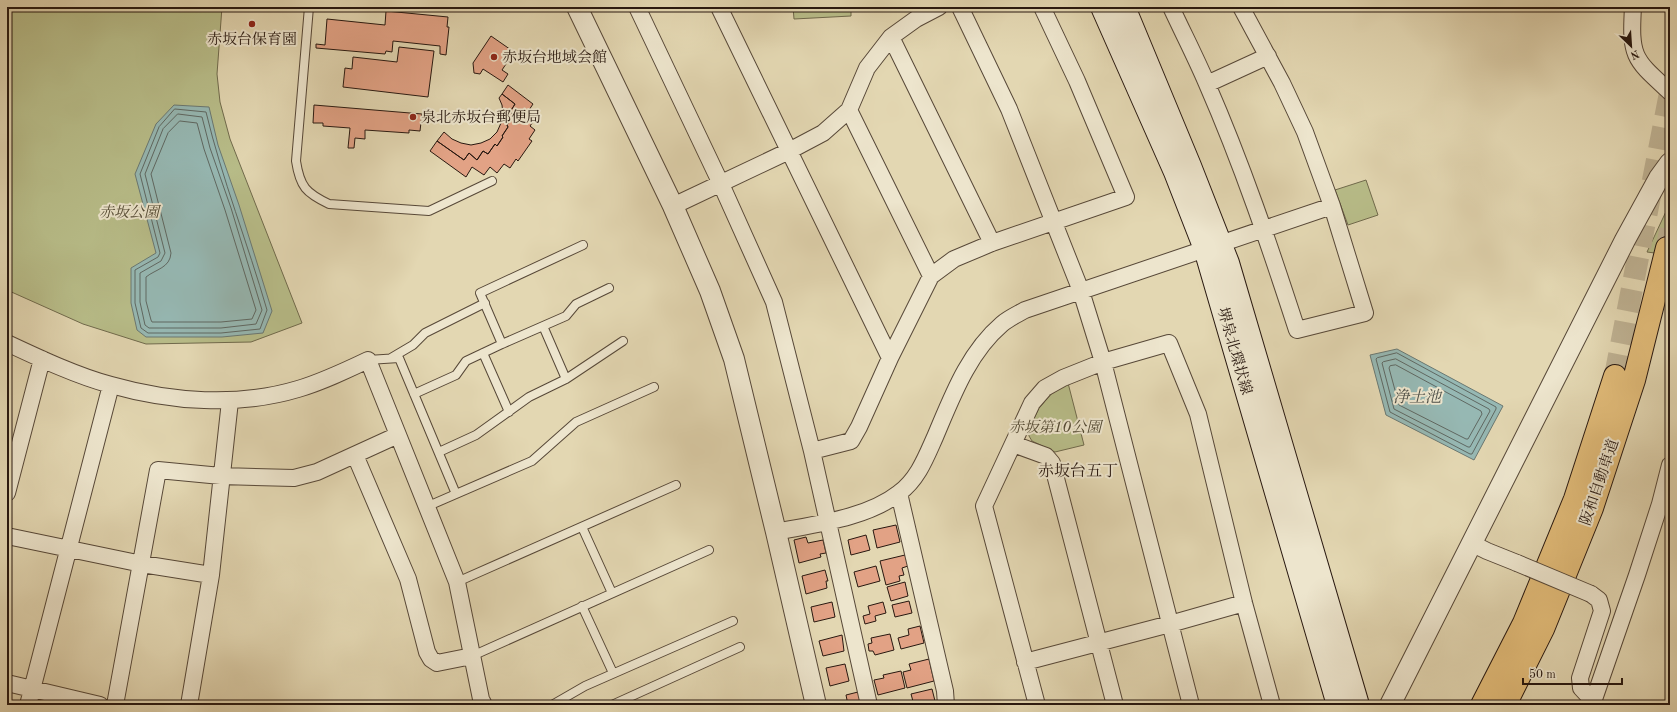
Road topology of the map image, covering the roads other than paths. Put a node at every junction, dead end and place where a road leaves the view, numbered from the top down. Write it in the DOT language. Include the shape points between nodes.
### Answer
graph roads {
  1 [pos="309,7"];
  2 [pos="577,7"];
  3 [pos="636,7"];
  4 [pos="719,7"];
  5 [pos="939,7"];
  6 [pos="960,7"];
  7 [pos="1042,7"];
  8 [pos="1102,7"];
  9 [pos="1124,7"];
  10 [pos="1171,7"];
  11 [pos="1241,7"];
  12 [pos="1633,7"];
  13 [pos="891,37"];
  14 [pos="1268,56"];
  15 [pos="1208,84"];
  16 [pos="1670,92"];
  17 [pos="849,110"];
  18 [pos="789,151"];
  19 [pos="1670,163"];
  20 [pos="492,181"];
  21 [pos="721,184"];
  22 [pos="673,206"];
  23 [pos="1332,206"];
  24 [pos="1055,221"];
  25 [pos="1264,230"];
  26 [pos="992,243"];
  27 [pos="584,245"];
  28 [pos="1212,246"];
  29 [pos="1667,248"];
  30 [pos="931,276"];
  31 [pos="609,288"];
  32 [pos="1081,291"];
  33 [pos="485,303"];
  34 [pos="543,326"];
  35 [pos="622,341"];
  36 [pos="7,343"];
  37 [pos="502,344"];
  38 [pos="483,353"];
  39 [pos="890,358"];
  40 [pos="42,359"];
  41 [pos="389,359"];
  42 [pos="368,360"];
  43 [pos="1103,362"];
  44 [pos="1615,376"];
  45 [pos="566,379"];
  46 [pos="111,385"];
  47 [pos="654,387"];
  48 [pos="414,394"];
  49 [pos="230,401"];
  50 [pos="509,412"];
  51 [pos="398,435"];
  52 [pos="1013,444"];
  53 [pos="812,451"];
  54 [pos="438,452"];
  55 [pos="355,455"];
  56 [pos="1670,465"];
  57 [pos="221,476"];
  58 [pos="676,485"];
  59 [pos="899,493"];
  60 [pos="7,494"];
  61 [pos="456,494"];
  62 [pos="426,507"];
  63 [pos="827,522"];
  64 [pos="582,527"];
  65 [pos="776,532"];
  66 [pos="7,536"];
  67 [pos="1471,543"];
  68 [pos="69,549"];
  69 [pos="709,550"];
  70 [pos="142,564"];
  71 [pos="211,575"];
  72 [pos="457,582"];
  73 [pos="612,593"];
  74 [pos="1244,603"];
  75 [pos="582,606"];
  76 [pos="733,620"];
  77 [pos="1170,624"];
  78 [pos="1098,643"];
  79 [pos="740,647"];
  80 [pos="472,656"];
  81 [pos="1025,662"];
  82 [pos="613,673"];
  83 [pos="7,684"];
  84 [pos="32,689"];
  85 [pos="1593,703"];
  86 [pos="28,705"];
  87 [pos="100,705"];
  88 [pos="115,705"];
  89 [pos="189,705"];
  90 [pos="484,705"];
  91 [pos="552,705"];
  92 [pos="612,705"];
  93 [pos="816,705"];
  94 [pos="869,705"];
  95 [pos="946,705"];
  96 [pos="1037,705"];
  97 [pos="1115,705"];
  98 [pos="1191,705"];
  99 [pos="1272,705"];
  100 [pos="1338,705"];
  101 [pos="1358,705"];
  102 [pos="1390,705"];
  103 [pos="1482,705"];
  104 [pos="1505,705"];
  1 -- 20 [label="lane" via="296,161 298,176 305,188 329,204 429,211"];
  2 -- 22 [label="street"];
  3 -- 21 [label="street"];
  4 -- 18 [label="street"];
  5 -- 13 [label="street" via="916,19"];
  6 -- 24 [label="street" via="1009,109"];
  7 -- 24 [label="street" via="1126,197"];
  8 -- 28 [label="main road, 堺泉北環状線" via="1175,172"];
  9 -- 28 [label="main road, 堺泉北環状線" via="1190,166"];
  10 -- 15 [label="street"];
  11 -- 14 [label="street"];
  12 -- 16 [label="street" via="1631,34 1634,51 1640,63"];
  13 -- 17 [label="street" via="867,68"];
  13 -- 26 [label="street"];
  14 -- 15 [label="street"];
  14 -- 23 [label="street" via="1306,132"];
  15 -- 25 [label="street"];
  17 -- 18 [label="street" via="824,133"];
  17 -- 30 [label="street"];
  18 -- 21 [label="street"];
  18 -- 39 [label="street"];
  19 -- 67 [label="street" via="1625,240"];
  21 -- 22 [label="street"];
  21 -- 53 [label="street" via="774,302"];
  22 -- 65 [label="street" via="710,291 734,359"];
  23 -- 25 [label="street"];
  23 -- 25 [label="street" via="1365,313 1297,330"];
  24 -- 26 [label="street"];
  24 -- 32 [label="street"];
  25 -- 28 [label="street"];
  26 -- 30 [label="street" via="954,259"];
  27 -- 33 [label="lane" via="480,293"];
  28 -- 32 [label="street"];
  28 -- 100 [label="main road, 堺泉北環状線"];
  28 -- 101 [label="main road, 堺泉北環状線" via="1230,270"];
  29 -- 104 [label="highway, 阪和自動車道" via="1634,380 1592,508 1543,629"];
  30 -- 39 [label="street"];
  31 -- 34 [label="lane" via="576,304 566,316"];
  32 -- 43 [label="street"];
  32 -- 59 [label="street" via="1026,310 1003,323 980,346 960,380 922,466 910,484"];
  33 -- 37 [label="lane"];
  33 -- 41 [label="lane" via="425,333 413,345"];
  34 -- 37 [label="lane"];
  34 -- 45 [label="lane"];
  35 -- 45 [label="lane"];
  36 -- 40 [label="street"];
  37 -- 38 [label="lane"];
  38 -- 48 [label="lane" via="466,361 456,375"];
  38 -- 50 [label="lane"];
  39 -- 53 [label="street" via="851,441"];
  40 -- 46 [label="street"];
  40 -- 60 [label="street"];
  41 -- 42 [label="lane"];
  41 -- 48 [label="lane" via="399,358"];
  42 -- 49 [label="street" via="297,390"];
  42 -- 51 [label="street"];
  43 -- 52 [label="street" via="1045,388 1032,403"];
  43 -- 74 [label="street" via="1169,343 1198,414"];
  43 -- 77 [label="street"];
  44 -- 103 [label="highway, 阪和自動車道" via="1572,506 1524,623"];
  45 -- 50 [label="lane" via="529,397"];
  46 -- 49 [label="street" via="173,398"];
  46 -- 68 [label="street"];
  47 -- 61 [label="lane" via="576,422 532,461"];
  48 -- 54 [label="lane"];
  49 -- 57 [label="street"];
  50 -- 54 [label="lane" via="476,435"];
  51 -- 55 [label="street"];
  51 -- 62 [label="street"];
  52 -- 78 [label="street" via="1046,456 1052,463"];
  52 -- 81 [label="street" via="984,506"];
  53 -- 63 [label="street"];
  54 -- 61 [label="lane"];
  55 -- 57 [label="street" via="317,472 294,478"];
  55 -- 80 [label="street" via="408,580 431,659 437,662"];
  56 -- 85 [label="street" via="1638,575"];
  57 -- 70 [label="street" via="158,470"];
  57 -- 71 [label="street"];
  58 -- 64 [label="lane"];
  59 -- 63 [label="street" via="876,507"];
  59 -- 95 [label="street" via="945,691"];
  61 -- 62 [label="lane"];
  62 -- 72 [label="street"];
  63 -- 65 [label="street"];
  63 -- 94 [label="street"];
  64 -- 72 [label="lane"];
  64 -- 73 [label="lane"];
  65 -- 93 [label="street"];
  66 -- 68 [label="street"];
  67 -- 85 [label="street, bridge" via="1591,594 1599,600 1602,611 1580,678 1581,688"];
  67 -- 102 [label="street"];
  68 -- 70 [label="street"];
  68 -- 84 [label="street"];
  69 -- 73 [label="lane"];
  70 -- 71 [label="street"];
  70 -- 88 [label="street"];
  71 -- 89 [label="street"];
  72 -- 80 [label="street"];
  73 -- 75 [label="lane"];
  74 -- 77 [label="street"];
  74 -- 99 [label="street"];
  75 -- 80 [label="lane"];
  75 -- 82 [label="lane"];
  76 -- 82 [label="lane"];
  77 -- 78 [label="street"];
  77 -- 98 [label="street"];
  78 -- 81 [label="street"];
  78 -- 97 [label="street"];
  79 -- 92 [label="lane"];
  80 -- 90 [label="street"];
  81 -- 96 [label="street"];
  82 -- 91 [label="lane"];
  83 -- 84 [label="street"];
  84 -- 86 [label="street"];
  84 -- 87 [label="street"];
}
